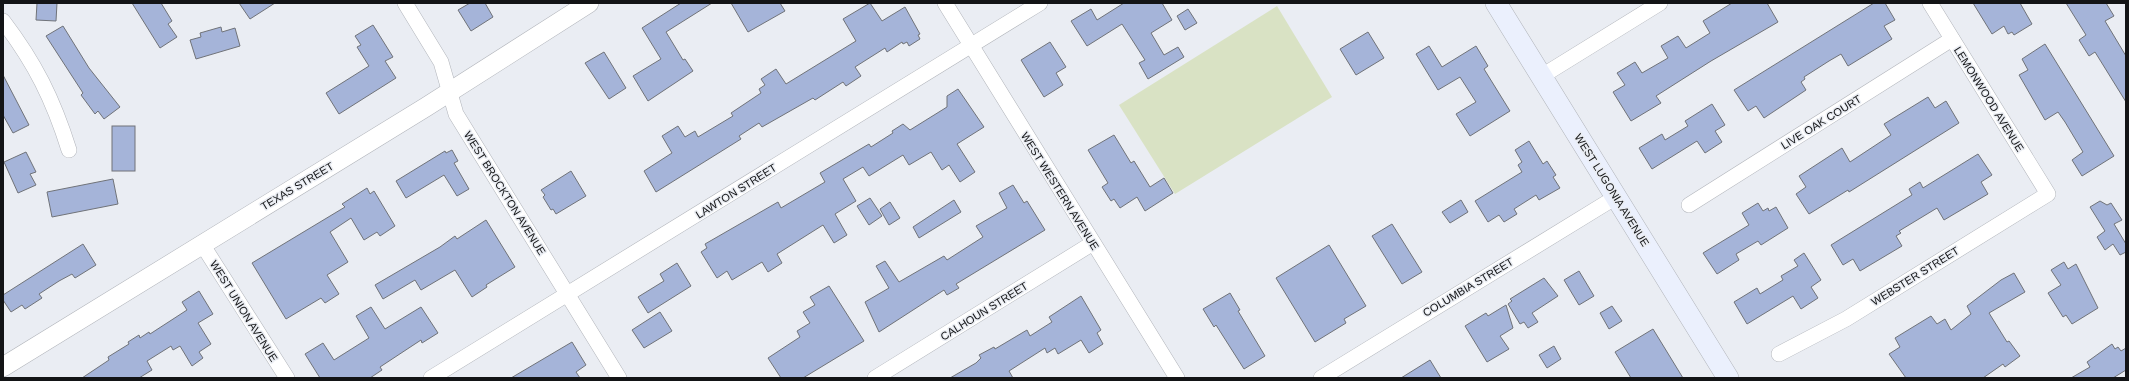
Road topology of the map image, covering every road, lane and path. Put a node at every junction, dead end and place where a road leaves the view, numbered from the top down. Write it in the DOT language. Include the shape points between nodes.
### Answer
graph roads {
  1 [pos="405,3"];
  2 [pos="589,3"];
  3 [pos="945,3"];
  4 [pos="1040,3"];
  5 [pos="1496,3"];
  6 [pos="1660,3"];
  7 [pos="1930,3"];
  8 [pos="3,21"];
  9 [pos="1952,39"];
  10 [pos="971,45"];
  11 [pos="1542,76"];
  12 [pos="449,92"];
  13 [pos="69,150"];
  14 [pos="2048,194"];
  15 [pos="1616,197"];
  16 [pos="1689,206"];
  17 [pos="1093,243"];
  18 [pos="202,244"];
  19 [pos="568,295"];
  20 [pos="1779,354"];
  21 [pos="3,367"];
  22 [pos="287,378"];
  23 [pos="431,378"];
  24 [pos="619,378"];
  25 [pos="876,378"];
  26 [pos="1177,378"];
  27 [pos="1321,378"];
  28 [pos="1728,378"];
  1 -- 12 [label="street, WEST BROCKTON AVENUE" via="441,62"];
  2 -- 12 [label="street, TEXAS STREET"];
  3 -- 10 [label="street, WEST WESTERN AVENUE"];
  4 -- 10 [label="street, LAWTON STREET"];
  5 -- 11 [label="main road, WEST LUGONIA AVENUE"];
  6 -- 11 [label="street"];
  7 -- 9 [label="street, LEMONWOOD AVENUE"];
  8 -- 13 [label="street" via="41,78 58,112"];
  9 -- 14 [label="street, LEMONWOOD AVENUE"];
  9 -- 16 [label="street, LIVE OAK COURT"];
  10 -- 17 [label="street, WEST WESTERN AVENUE"];
  10 -- 19 [label="street, LAWTON STREET"];
  11 -- 15 [label="main road, WEST LUGONIA AVENUE"];
  12 -- 18 [label="street, TEXAS STREET"];
  12 -- 19 [label="street, WEST BROCKTON AVENUE" via="456,114"];
  14 -- 20 [label="street, WEBSTER STREET" via="1846,319"];
  15 -- 27 [label="street, COLUMBIA STREET"];
  15 -- 28 [label="main road, WEST LUGONIA AVENUE"];
  17 -- 25 [label="street, CALHOUN STREET"];
  17 -- 26 [label="street, WEST WESTERN AVENUE"];
  18 -- 21 [label="street, TEXAS STREET"];
  18 -- 22 [label="street, WEST UNION AVENUE"];
  19 -- 23 [label="street, LAWTON STREET"];
  19 -- 24 [label="street, WEST BROCKTON AVENUE"];
}
